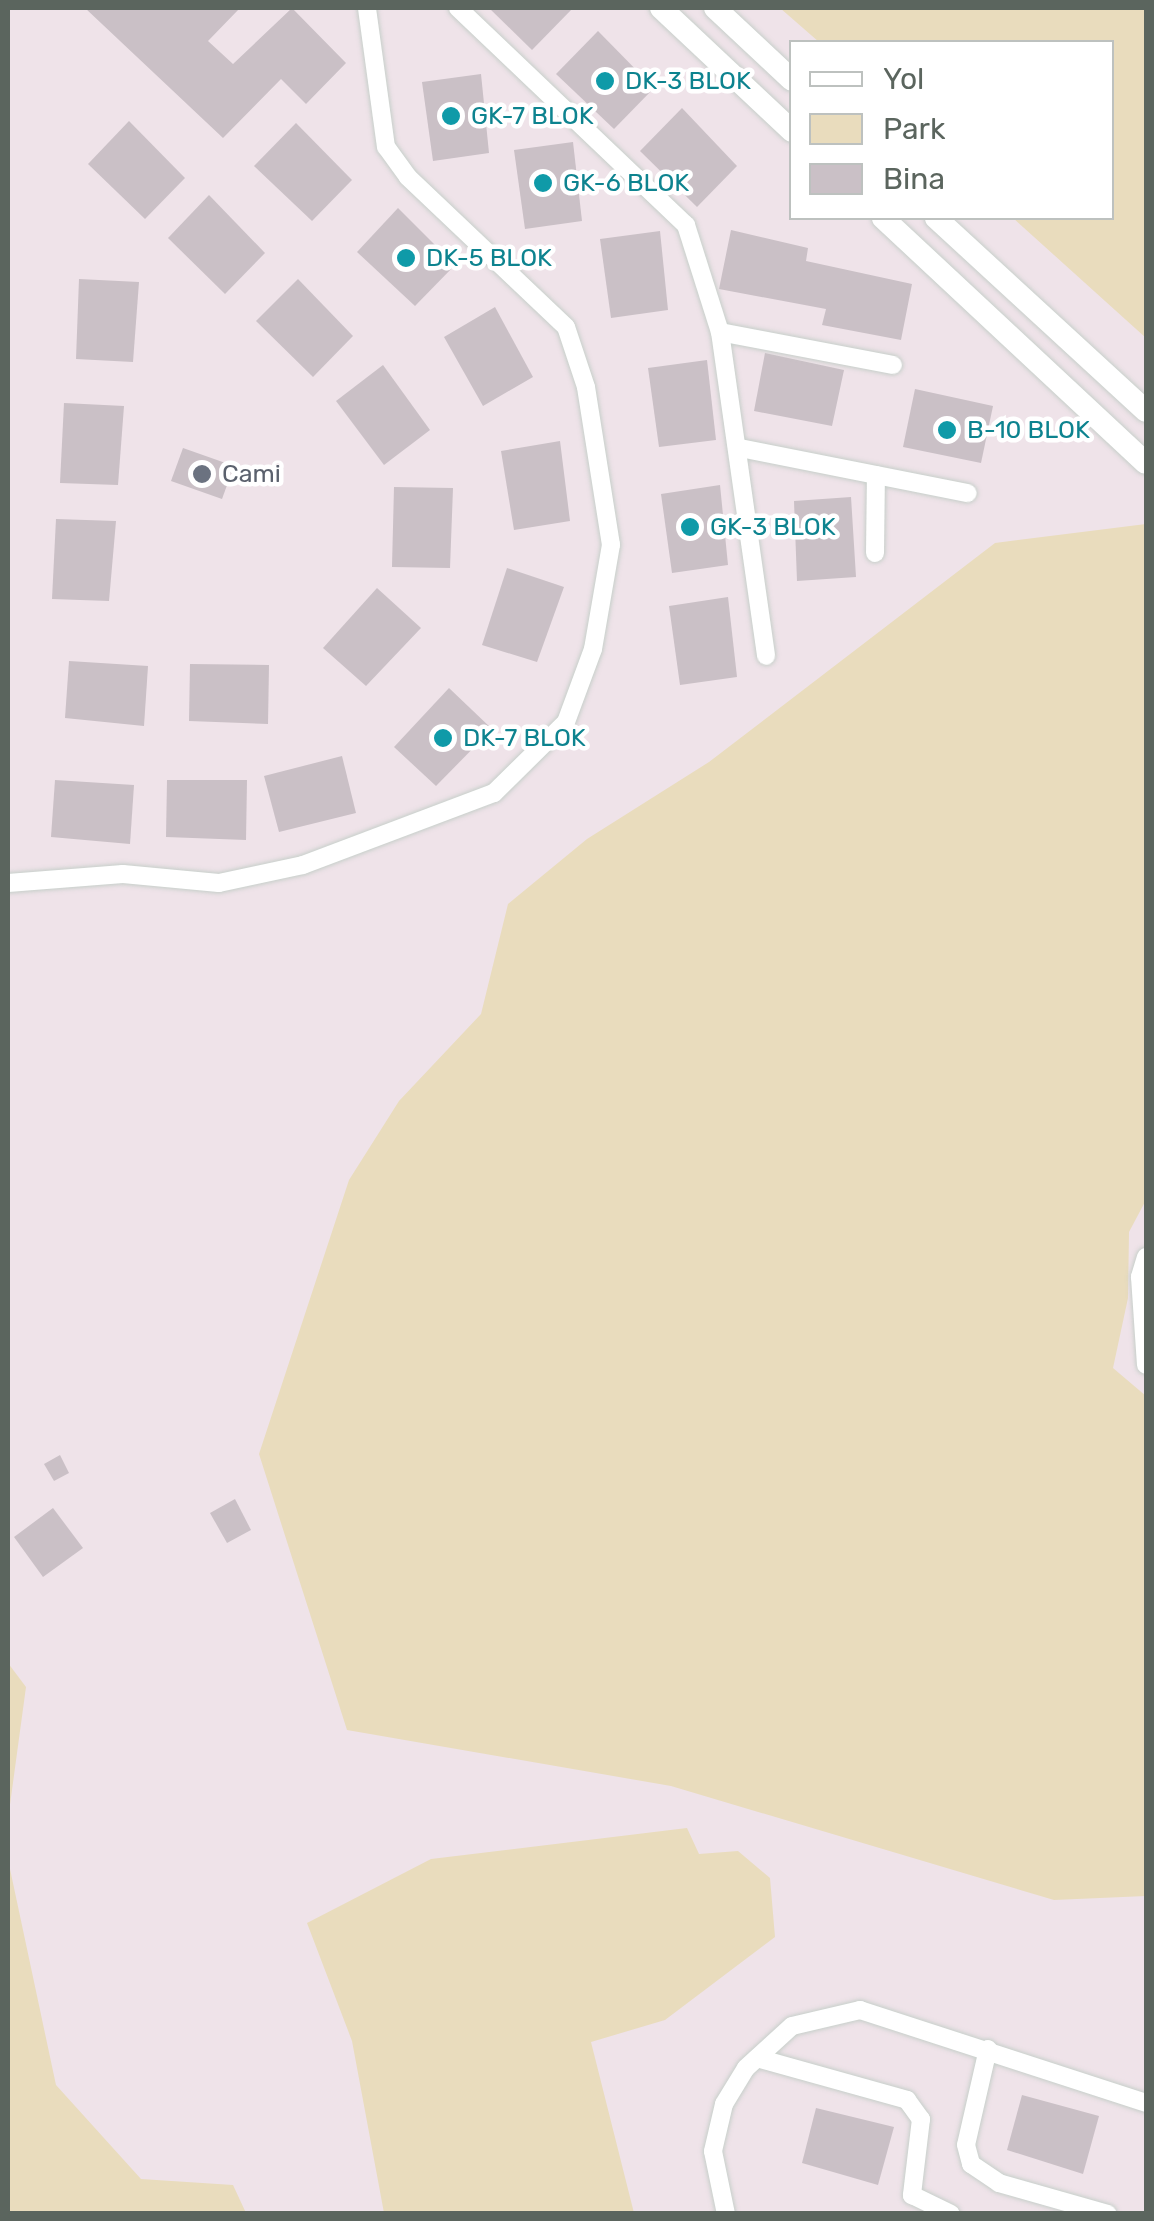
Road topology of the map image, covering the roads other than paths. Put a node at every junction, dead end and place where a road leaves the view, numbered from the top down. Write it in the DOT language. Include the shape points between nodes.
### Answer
graph roads {
  1 [pos="367,8"];
  2 [pos="458,8"];
  3 [pos="661,8"];
  4 [pos="714,8"];
  5 [pos="789,77"];
  6 [pos="789,128"];
  7 [pos="885,220"];
  8 [pos="938,220"];
  9 [pos="720,332"];
  10 [pos="893,364"];
  11 [pos="1146,411"];
  12 [pos="740,448"];
  13 [pos="1146,463"];
  14 [pos="876,475"];
  15 [pos="968,494"];
  16 [pos="876,554"];
  17 [pos="766,656"];
  18 [pos="8,883"];
  19 [pos="1146,1257"];
  20 [pos="1146,1365"];
  21 [pos="988,2050"];
  22 [pos="756,2058"];
  23 [pos="1146,2103"];
  24 [pos="726,2214"];
  25 [pos="951,2214"];
  26 [pos="1108,2214"];
  1 -- 18 [label="street" via="386,147 408,177 566,327 586,386 611,545 593,649 566,722 494,793 302,865 219,882 123,874"];
  2 -- 9 [label="street" via="686,225"];
  3 -- 6 [label="street"];
  4 -- 5 [label="street"];
  7 -- 13 [label="street"];
  8 -- 11 [label="street"];
  9 -- 10 [label="street"];
  9 -- 12 [label="street"];
  12 -- 14 [label="street"];
  12 -- 17 [label="street"];
  14 -- 15 [label="street"];
  14 -- 16 [label="street"];
  19 -- 20 [label="street" via="1140,1277"];
  21 -- 22 [label="street" via="860,2010 792,2026"];
  21 -- 23 [label="street"];
  21 -- 26 [label="street" via="966,2145 971,2164 999,2183"];
  22 -- 24 [label="street" via="724,2104 713,2151"];
  22 -- 25 [label="street" via="908,2100 921,2119 912,2195"];
}
